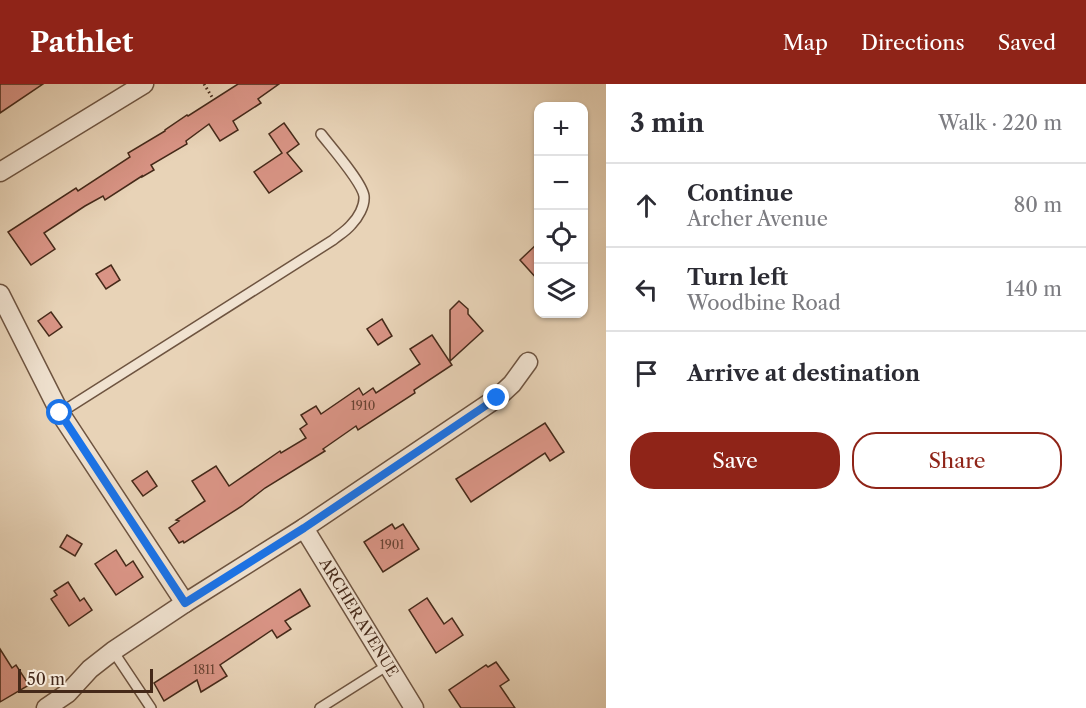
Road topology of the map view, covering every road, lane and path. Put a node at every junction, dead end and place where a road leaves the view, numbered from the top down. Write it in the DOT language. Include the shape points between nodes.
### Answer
graph roads {
  1 [pos="144,84"];
  2 [pos="204,84"];
  3 [pos="212,97"];
  4 [pos="321,134"];
  5 [pos="0,172"];
  6 [pos="0,294"];
  7 [pos="528,362"];
  8 [pos="60,413"];
  9 [pos="304,528"];
  10 [pos="185,603"];
  11 [pos="113,651"];
  12 [pos="388,665"];
  13 [pos="45,708"];
  14 [pos="151,708"];
  15 [pos="321,708"];
  16 [pos="414,708"];
  1 -- 5 [label="street"];
  2 -- 3 [label="path"];
  4 -- 8 [label="lane" via="364,194 360,214 352,225"];
  6 -- 8 [label="street"];
  7 -- 9 [label="street" via="497,398"];
  8 -- 10 [label="street"];
  9 -- 10 [label="street"];
  9 -- 12 [label="street, ARCHER AVENUE"];
  10 -- 11 [label="street"];
  11 -- 13 [label="street" via="68,693"];
  11 -- 14 [label="lane"];
  12 -- 15 [label="lane"];
  12 -- 16 [label="street, ARCHER AVENUE"];
}
